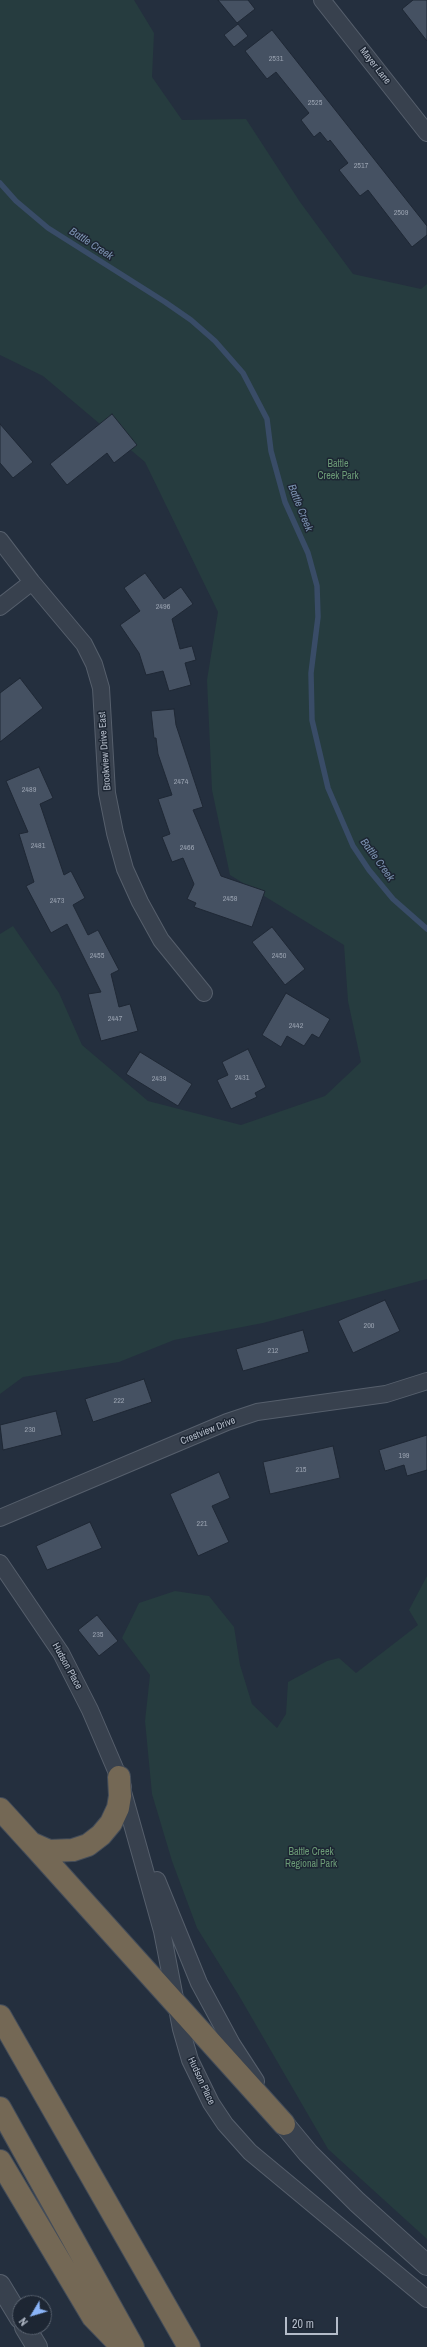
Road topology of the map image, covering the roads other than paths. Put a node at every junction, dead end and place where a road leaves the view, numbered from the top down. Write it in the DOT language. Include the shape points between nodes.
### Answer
graph roads {
  1 [pos="322,0"];
  2 [pos="427,133"];
  3 [pos="0,540"];
  4 [pos="32,582"];
  5 [pos="0,607"];
  6 [pos="204,993"];
  7 [pos="427,1381"];
  8 [pos="0,1518"];
  9 [pos="0,1563"];
  10 [pos="119,1777"];
  11 [pos="0,1809"];
  12 [pos="31,1843"];
  13 [pos="174,2002"];
  14 [pos="0,2016"];
  15 [pos="0,2108"];
  16 [pos="284,2124"];
  17 [pos="0,2161"];
  18 [pos="427,2265"];
  19 [pos="2,2287"];
  20 [pos="427,2299"];
  21 [pos="12,2304"];
  22 [pos="30,2335"];
  23 [pos="27,2347"];
  24 [pos="37,2347"];
  25 [pos="122,2347"];
  26 [pos="133,2347"];
  27 [pos="189,2347"];
  1 -- 2 [label="street, Mayer Lane"];
  3 -- 4 [label="street, Brookview Drive East"];
  4 -- 5 [label="street"];
  4 -- 6 [label="street, Brookview Drive East" via="84,644 94,664 100,688 107,793 125,870 161,940"];
  7 -- 8 [label="street, Crestview Drive" via="386,1394 257,1412 227,1422"];
  9 -- 10 [label="street, Hudson Place" via="61,1653 90,1710"];
  10 -- 12 [label="highway" via="118,1808 101,1836 88,1845 73,1850 48,1851"];
  10 -- 13 [label="street, Hudson Place" via="162,1931"];
  10 -- 16 [label="street, Hudson Place" via="139,1822 172,1919 199,1983 232,2044"];
  11 -- 12 [label="highway"];
  12 -- 13 [label="highway"];
  13 -- 16 [label="highway"];
  13 -- 20 [label="street, Hudson Place" via="190,2060 210,2103 233,2134 265,2164"];
  14 -- 27 [label="highway"];
  15 -- 26 [label="highway"];
  16 -- 18 [label="street, Hudson Place" via="329,2175"];
  17 -- 25 [label="highway" via="93,2317"];
  19 -- 21 [label="street"];
  19 -- 23 [label="street"];
  22 -- 24 [label="street"];
}
